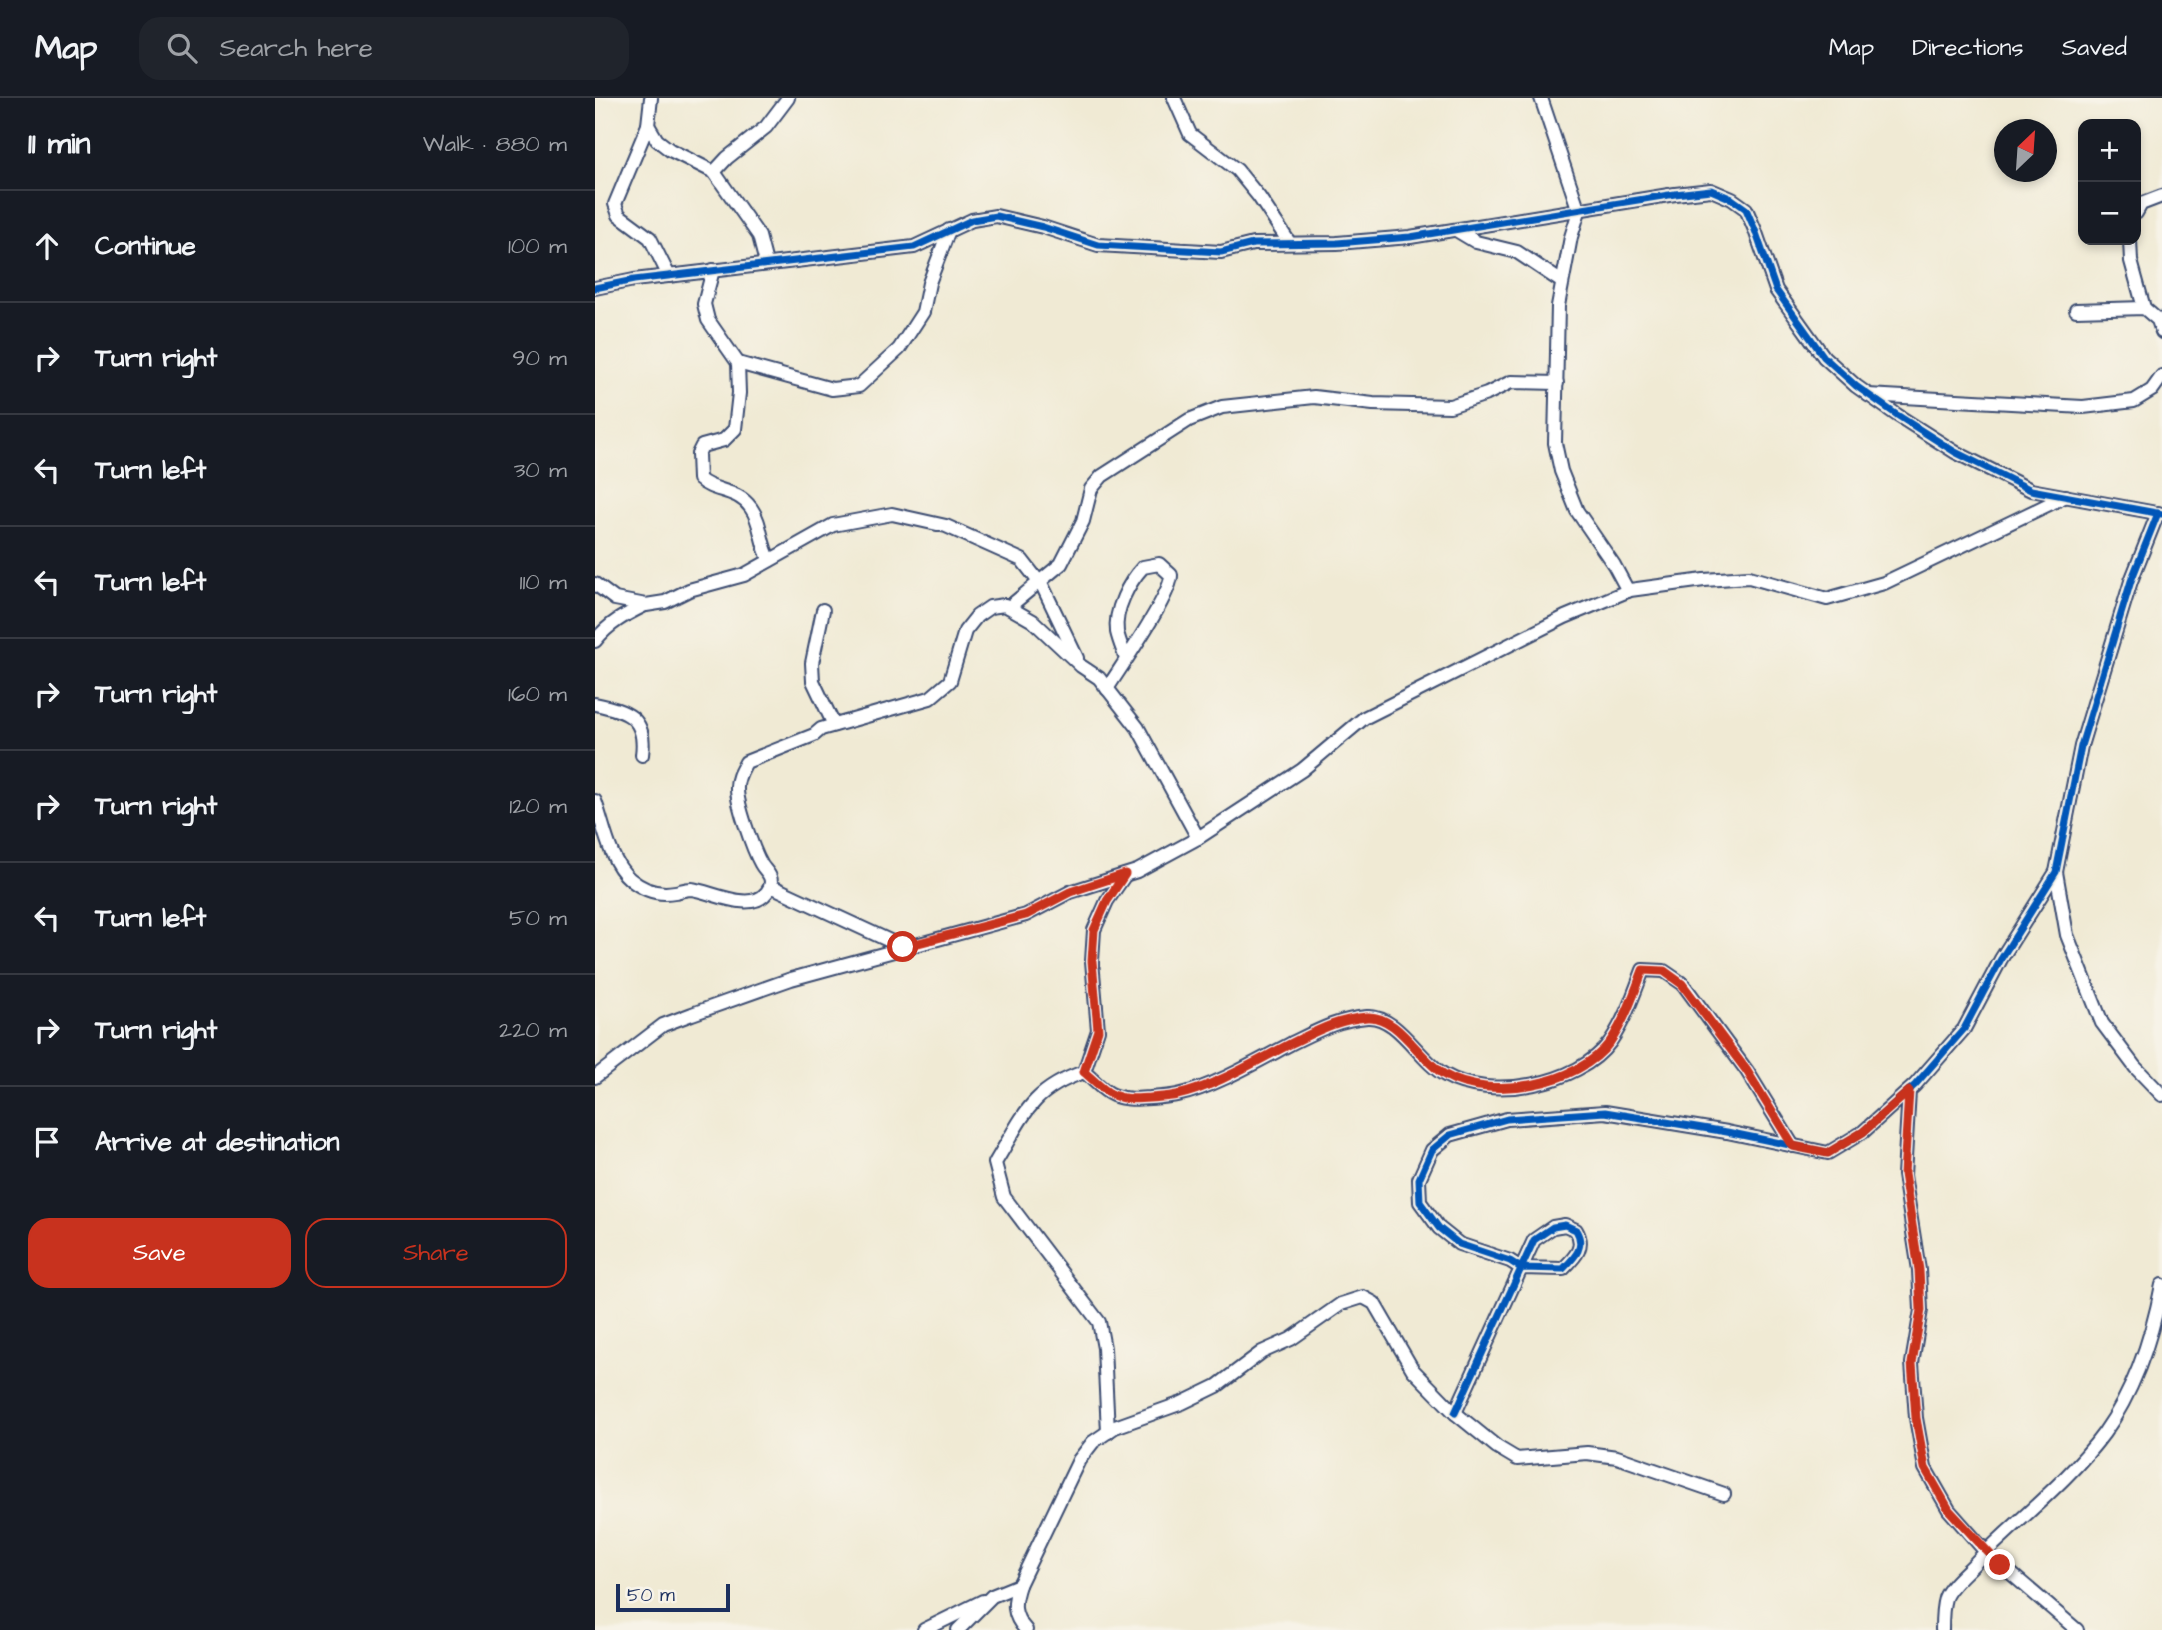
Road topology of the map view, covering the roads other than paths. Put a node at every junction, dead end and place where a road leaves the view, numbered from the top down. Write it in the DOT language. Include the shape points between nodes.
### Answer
graph roads {
  1 [pos="651,98"];
  2 [pos="788,98"];
  3 [pos="1174,98"];
  4 [pos="1541,98"];
  5 [pos="648,125"];
  6 [pos="714,172"];
  7 [pos="2162,196"];
  8 [pos="2141,204"];
  9 [pos="1579,211"];
  10 [pos="949,230"];
  11 [pos="1456,230"];
  12 [pos="1289,242"];
  13 [pos="2130,245"];
  14 [pos="766,263"];
  15 [pos="713,270"];
  16 [pos="669,275"];
  17 [pos="1562,282"];
  18 [pos="595,288"];
  19 [pos="2144,308"];
  20 [pos="2076,310"];
  21 [pos="2162,332"];
  22 [pos="738,363"];
  23 [pos="2162,376"];
  24 [pos="1557,383"];
  25 [pos="1868,395"];
  26 [pos="2066,496"];
  27 [pos="2160,514"];
  28 [pos="770,560"];
  29 [pos="1039,582"];
  30 [pos="595,584"];
  31 [pos="1627,591"];
  32 [pos="646,605"];
  33 [pos="1009,607"];
  34 [pos="824,610"];
  35 [pos="595,641"];
  36 [pos="1126,659"];
  37 [pos="1081,666"];
  38 [pos="1107,689"];
  39 [pos="595,704"];
  40 [pos="834,725"];
  41 [pos="642,755"];
  42 [pos="595,801"];
  43 [pos="1198,838"];
  44 [pos="2056,872"];
  45 [pos="1125,874"];
  46 [pos="771,886"];
  47 [pos="903,947"];
  48 [pos="1084,1072"];
  49 [pos="595,1077"];
  50 [pos="1909,1091"];
  51 [pos="2162,1095"];
  52 [pos="1793,1146"];
  53 [pos="1521,1268"];
  54 [pos="2162,1285"];
  55 [pos="1455,1413"];
  56 [pos="1108,1432"];
  57 [pos="1724,1494"];
  58 [pos="1986,1552"];
  59 [pos="1019,1585"];
  60 [pos="992,1597"];
  61 [pos="1020,1628"];
  62 [pos="924,1630"];
  63 [pos="958,1630"];
  64 [pos="1942,1630"];
  65 [pos="2077,1630"];
  1 -- 5 [label="street"];
  2 -- 6 [label="street" via="766,127"];
  3 -- 12 [label="street" via="1190,134 1237,170"];
  4 -- 9 [label="street"];
  5 -- 6 [label="street" via="670,150"];
  5 -- 16 [label="street" via="615,204 619,215 650,238"];
  6 -- 14 [label="street" via="759,236"];
  7 -- 8 [label="street"];
  9 -- 11 [label="street"];
  9 -- 17 [label="street"];
  9 -- 25 [label="street" via="1711,191 1732,199 1751,220 1776,290 1824,357"];
  10 -- 12 [label="street" via="996,216 1098,245 1221,253 1254,244"];
  10 -- 14 [label="street" via="914,247"];
  10 -- 22 [label="street" via="923,312 899,349 859,386 832,389"];
  11 -- 12 [label="street" via="1337,243"];
  11 -- 17 [label="street" via="1476,242 1517,252"];
  13 -- 19 [label="street"];
  14 -- 15 [label="street"];
  15 -- 16 [label="street"];
  15 -- 22 [label="street" via="706,312"];
  16 -- 18 [label="street"];
  17 -- 24 [label="street"];
  19 -- 20 [label="street"];
  19 -- 21 [label="street" via="2158,320"];
  22 -- 28 [label="street" via="735,429 724,440 702,446 699,479 750,506"];
  23 -- 25 [label="street" via="2152,390 2134,401 2083,407"];
  24 -- 29 [label="street" via="1511,382 1450,407 1314,397 1222,407 1175,428 1102,476 1091,489 1083,522 1061,564"];
  24 -- 31 [label="street" via="1555,443 1561,471 1577,511"];
  25 -- 26 [label="street" via="1955,452 2031,490"];
  26 -- 27 [label="street"];
  26 -- 31 [label="street" via="1884,583 1826,599 1749,577"];
  27 -- 44 [label="street" via="2130,581 2081,746"];
  28 -- 29 [label="street" via="833,525 892,514 946,526 1022,560"];
  28 -- 32 [label="street" via="744,575"];
  29 -- 33 [label="street"];
  29 -- 37 [label="street"];
  30 -- 32 [label="street" via="615,599"];
  31 -- 43 [label="street" via="1565,617 1364,718 1302,770"];
  32 -- 35 [label="street" via="618,618"];
  33 -- 37 [label="street" via="1033,621"];
  33 -- 40 [label="street" via="990,607 977,615 965,631 950,681 930,698"];
  34 -- 40 [label="street" via="811,663 813,681"];
  36 -- 36 [label="street" via="1171,581 1159,564 1143,566 1123,598 1117,630"];
  36 -- 38 [label="street"];
  37 -- 38 [label="street"];
  38 -- 43 [label="street" via="1138,728"];
  39 -- 41 [label="street" via="622,710 633,718 642,730"];
  40 -- 46 [label="street" via="746,762 739,776 736,789 749,835"];
  42 -- 46 [label="street" via="616,860 639,885 664,893 689,889 741,901 758,900"];
  43 -- 45 [label="street"];
  44 -- 50 [label="street" via="2001,958 1964,1029"];
  44 -- 51 [label="street" via="2067,936 2102,1024"];
  45 -- 47 [label="street" via="1070,892 1026,915"];
  45 -- 48 [label="street" via="1094,930 1098,1030"];
  46 -- 47 [label="street"];
  47 -- 49 [label="street" via="791,979 663,1025"];
  48 -- 52 [label="street" via="1112,1095 1135,1099 1178,1095 1223,1078 1337,1021 1370,1017 1395,1026 1443,1074 1467,1086 1499,1088 1543,1082 1584,1066 1609,1043 1643,970 1664,971 1682,984 1747,1071"];
  48 -- 56 [label="street" via="1050,1087 1032,1102 995,1163 1004,1197 1099,1322"];
  50 -- 52 [label="street" via="1863,1132 1828,1153"];
  50 -- 58 [label="street" via="1904,1174 1921,1310 1912,1363 1916,1418 1925,1468 1949,1510"];
  52 -- 53 [label="street" via="1605,1112 1507,1119 1450,1135 1432,1150 1419,1179 1420,1202 1439,1228 1459,1244"];
  53 -- 53 [label="street" via="1563,1269 1577,1255 1580,1236 1565,1226 1553,1227 1534,1240"];
  53 -- 55 [label="street"];
  54 -- 58 [label="street" via="2154,1326 2137,1372 2104,1433 2070,1473"];
  55 -- 56 [label="street" via="1413,1370 1374,1303 1363,1297 1341,1304 1291,1339 1262,1352 1217,1386"];
  55 -- 57 [label="street" via="1517,1459 1587,1453 1617,1457"];
  56 -- 59 [label="street" via="1079,1460"];
  58 -- 64 [label="street" via="1945,1597"];
  58 -- 65 [label="street"];
  59 -- 60 [label="street"];
  59 -- 61 [label="street" via="1013,1602"];
  60 -- 62 [label="street"];
  60 -- 63 [label="street"];
}
